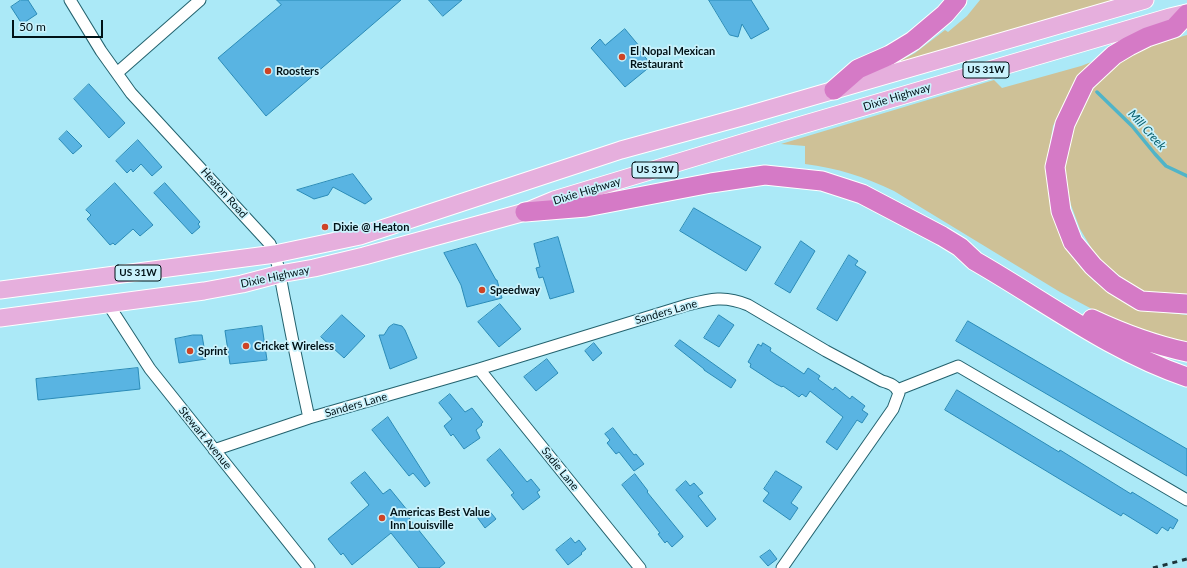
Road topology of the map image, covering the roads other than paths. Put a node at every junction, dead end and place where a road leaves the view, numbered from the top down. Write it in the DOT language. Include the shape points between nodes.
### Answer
graph roads {
  1 [pos="70,0"];
  2 [pos="200,0"];
  3 [pos="957,0"];
  4 [pos="1145,0"];
  5 [pos="1187,14"];
  6 [pos="117,73"];
  7 [pos="834,90"];
  8 [pos="525,212"];
  9 [pos="960,247"];
  10 [pos="275,254"];
  11 [pos="280,274"];
  12 [pos="0,290"];
  13 [pos="108,304"];
  14 [pos="1187,304"];
  15 [pos="0,318"];
  16 [pos="1187,352"];
  17 [pos="479,369"];
  18 [pos="1187,377"];
  19 [pos="897,390"];
  20 [pos="309,418"];
  21 [pos="214,450"];
  22 [pos="1187,500"];
  23 [pos="309,568"];
  24 [pos="640,568"];
  25 [pos="782,568"];
  1 -- 6 [label="street, Heaton Road"];
  2 -- 6 [label="street"];
  3 -- 7 [label="highway" via="913,41 890,55 858,69"];
  4 -- 7 [label="main road, Dixie Highway / US 31W"];
  5 -- 8 [label="main road, Dixie Highway / US 31W" via="1170,16 793,127 554,200"];
  5 -- 14 [label="highway" via="1174,28 1147,37 1114,55 1085,82 1065,124 1055,167 1061,211 1074,242 1093,266 1113,284 1141,301"];
  6 -- 10 [label="street, Heaton Road" via="131,93 270,244"];
  7 -- 10 [label="main road, Dixie Highway / US 31W" via="621,150 360,236"];
  8 -- 9 [label="highway" via="586,207 765,175 822,181 862,194"];
  8 -- 11 [label="main road, Dixie Highway / US 31W" via="364,256"];
  9 -- 16 [label="highway" via="981,251 1071,307 1117,331"];
  9 -- 18 [label="highway" via="975,261 1104,338 1162,368"];
  10 -- 11 [label="street, Heaton Road"];
  10 -- 12 [label="main road, Dixie Highway / US 31W"];
  11 -- 13 [label="main road, Dixie Highway / US 31W" via="204,291"];
  11 -- 20 [label="street, Heaton Road"];
  13 -- 15 [label="main road, Dixie Highway / US 31W"];
  13 -- 21 [label="street, Stewart Avenue" via="150,369"];
  17 -- 19 [label="street, Sanders Lane" via="688,305 725,298 748,305 826,351 891,384"];
  17 -- 20 [label="street, Sanders Lane"];
  17 -- 24 [label="street, Sadie Lane"];
  19 -- 22 [label="street" via="958,366"];
  19 -- 25 [label="street" via="899,393 894,409"];
  20 -- 21 [label="street, Sanders Lane"];
  21 -- 23 [label="street, Stewart Avenue"];
}
